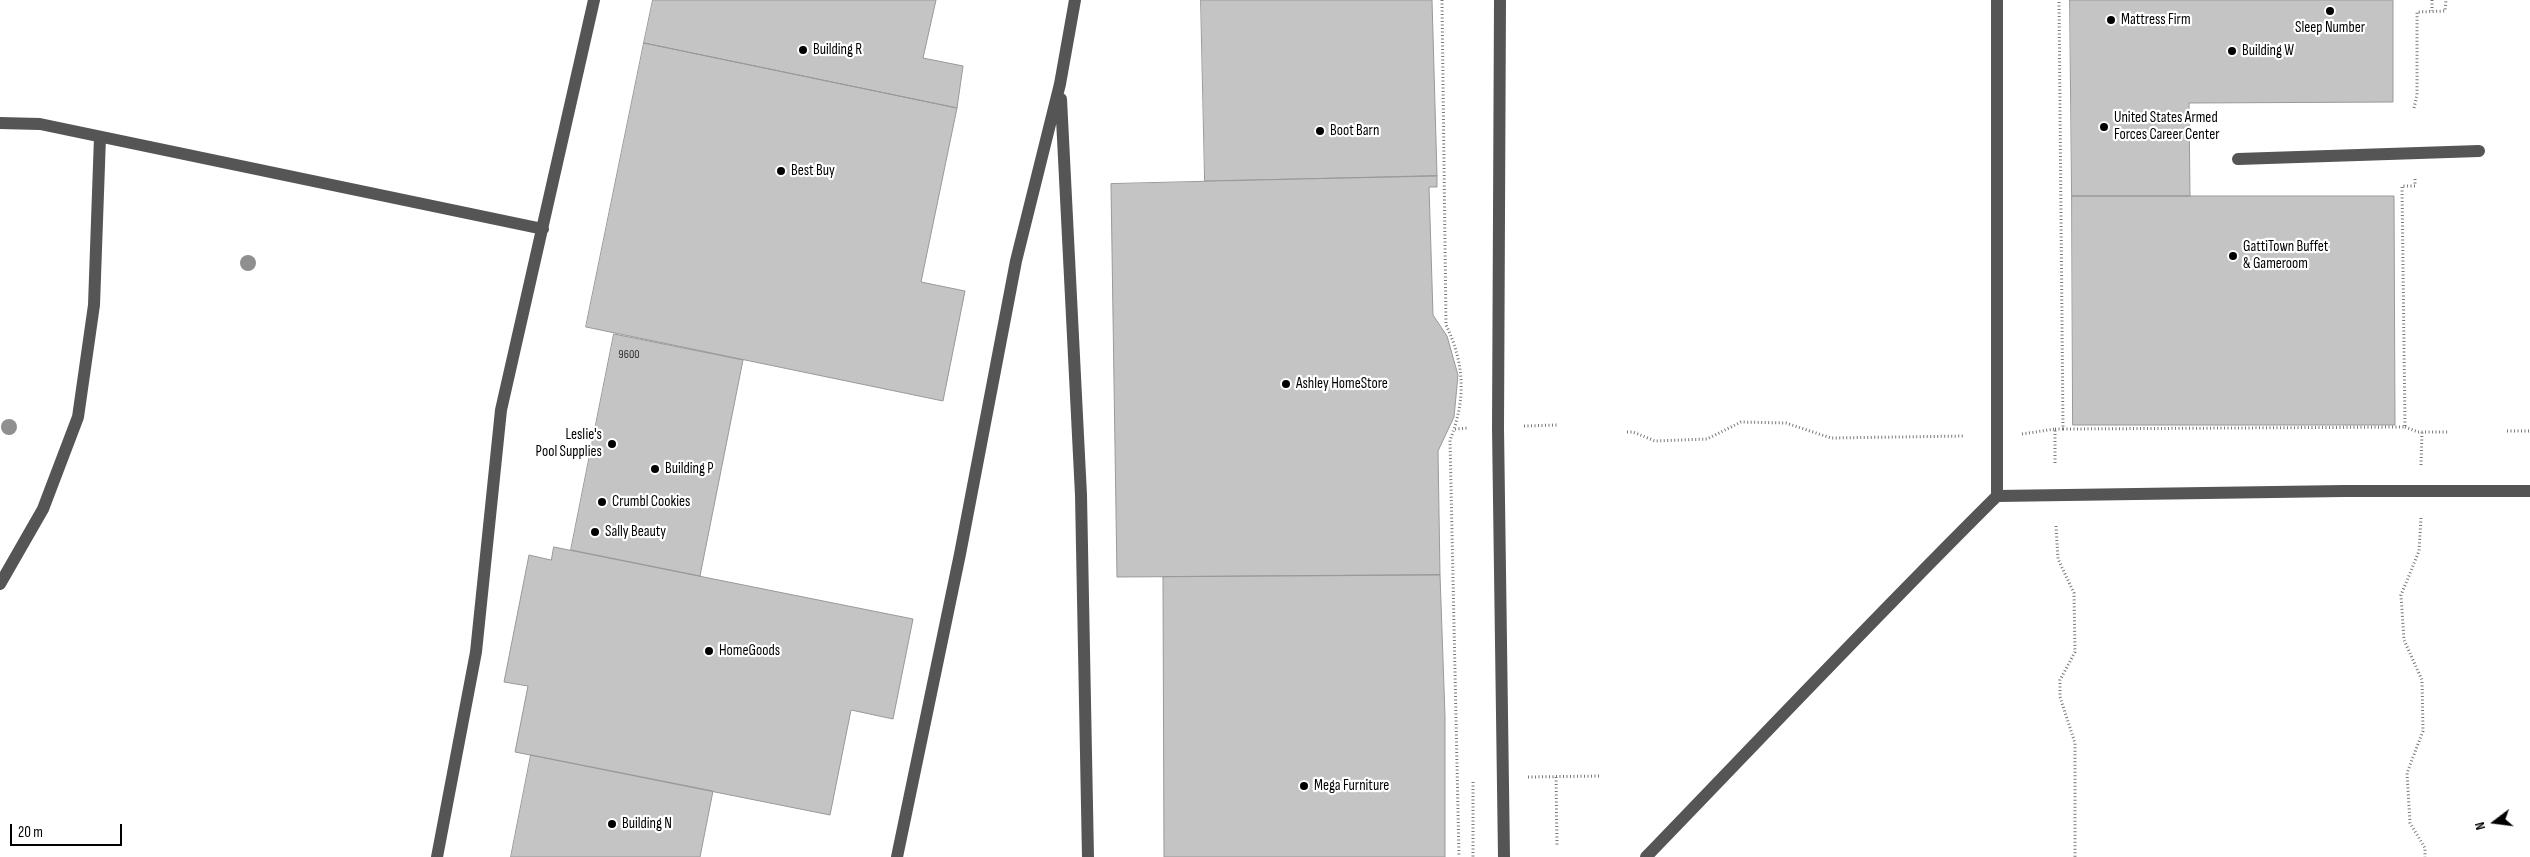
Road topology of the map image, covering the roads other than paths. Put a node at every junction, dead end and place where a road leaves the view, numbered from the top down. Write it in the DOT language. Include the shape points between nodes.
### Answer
graph roads {
  1 [pos="594,0"];
  2 [pos="1075,0"];
  3 [pos="1500,0"];
  4 [pos="1996,0"];
  5 [pos="1060,84"];
  6 [pos="0,123"];
  7 [pos="100,137"];
  8 [pos="2478,151"];
  9 [pos="2238,159"];
  10 [pos="543,229"];
  11 [pos="2530,491"];
  12 [pos="1997,496"];
  13 [pos="0,584"];
  14 [pos="437,857"];
  15 [pos="897,857"];
  16 [pos="1088,857"];
  17 [pos="1504,857"];
  18 [pos="1646,857"];
  1 -- 10 [label="lane"];
  2 -- 5 [label="lane"];
  3 -- 17 [label="lane" via="1498,428"];
  4 -- 12 [label="lane"];
  5 -- 15 [label="lane" via="1016,261"];
  5 -- 16 [label="lane" via="1081,495"];
  6 -- 7 [label="lane" via="40,124"];
  7 -- 10 [label="lane"];
  7 -- 13 [label="lane" via="94,305 78,417 43,509"];
  8 -- 9 [label="lane"];
  10 -- 14 [label="lane" via="501,410 476,652"];
  11 -- 12 [label="lane"];
  12 -- 18 [label="lane" via="1883,609"];
}
